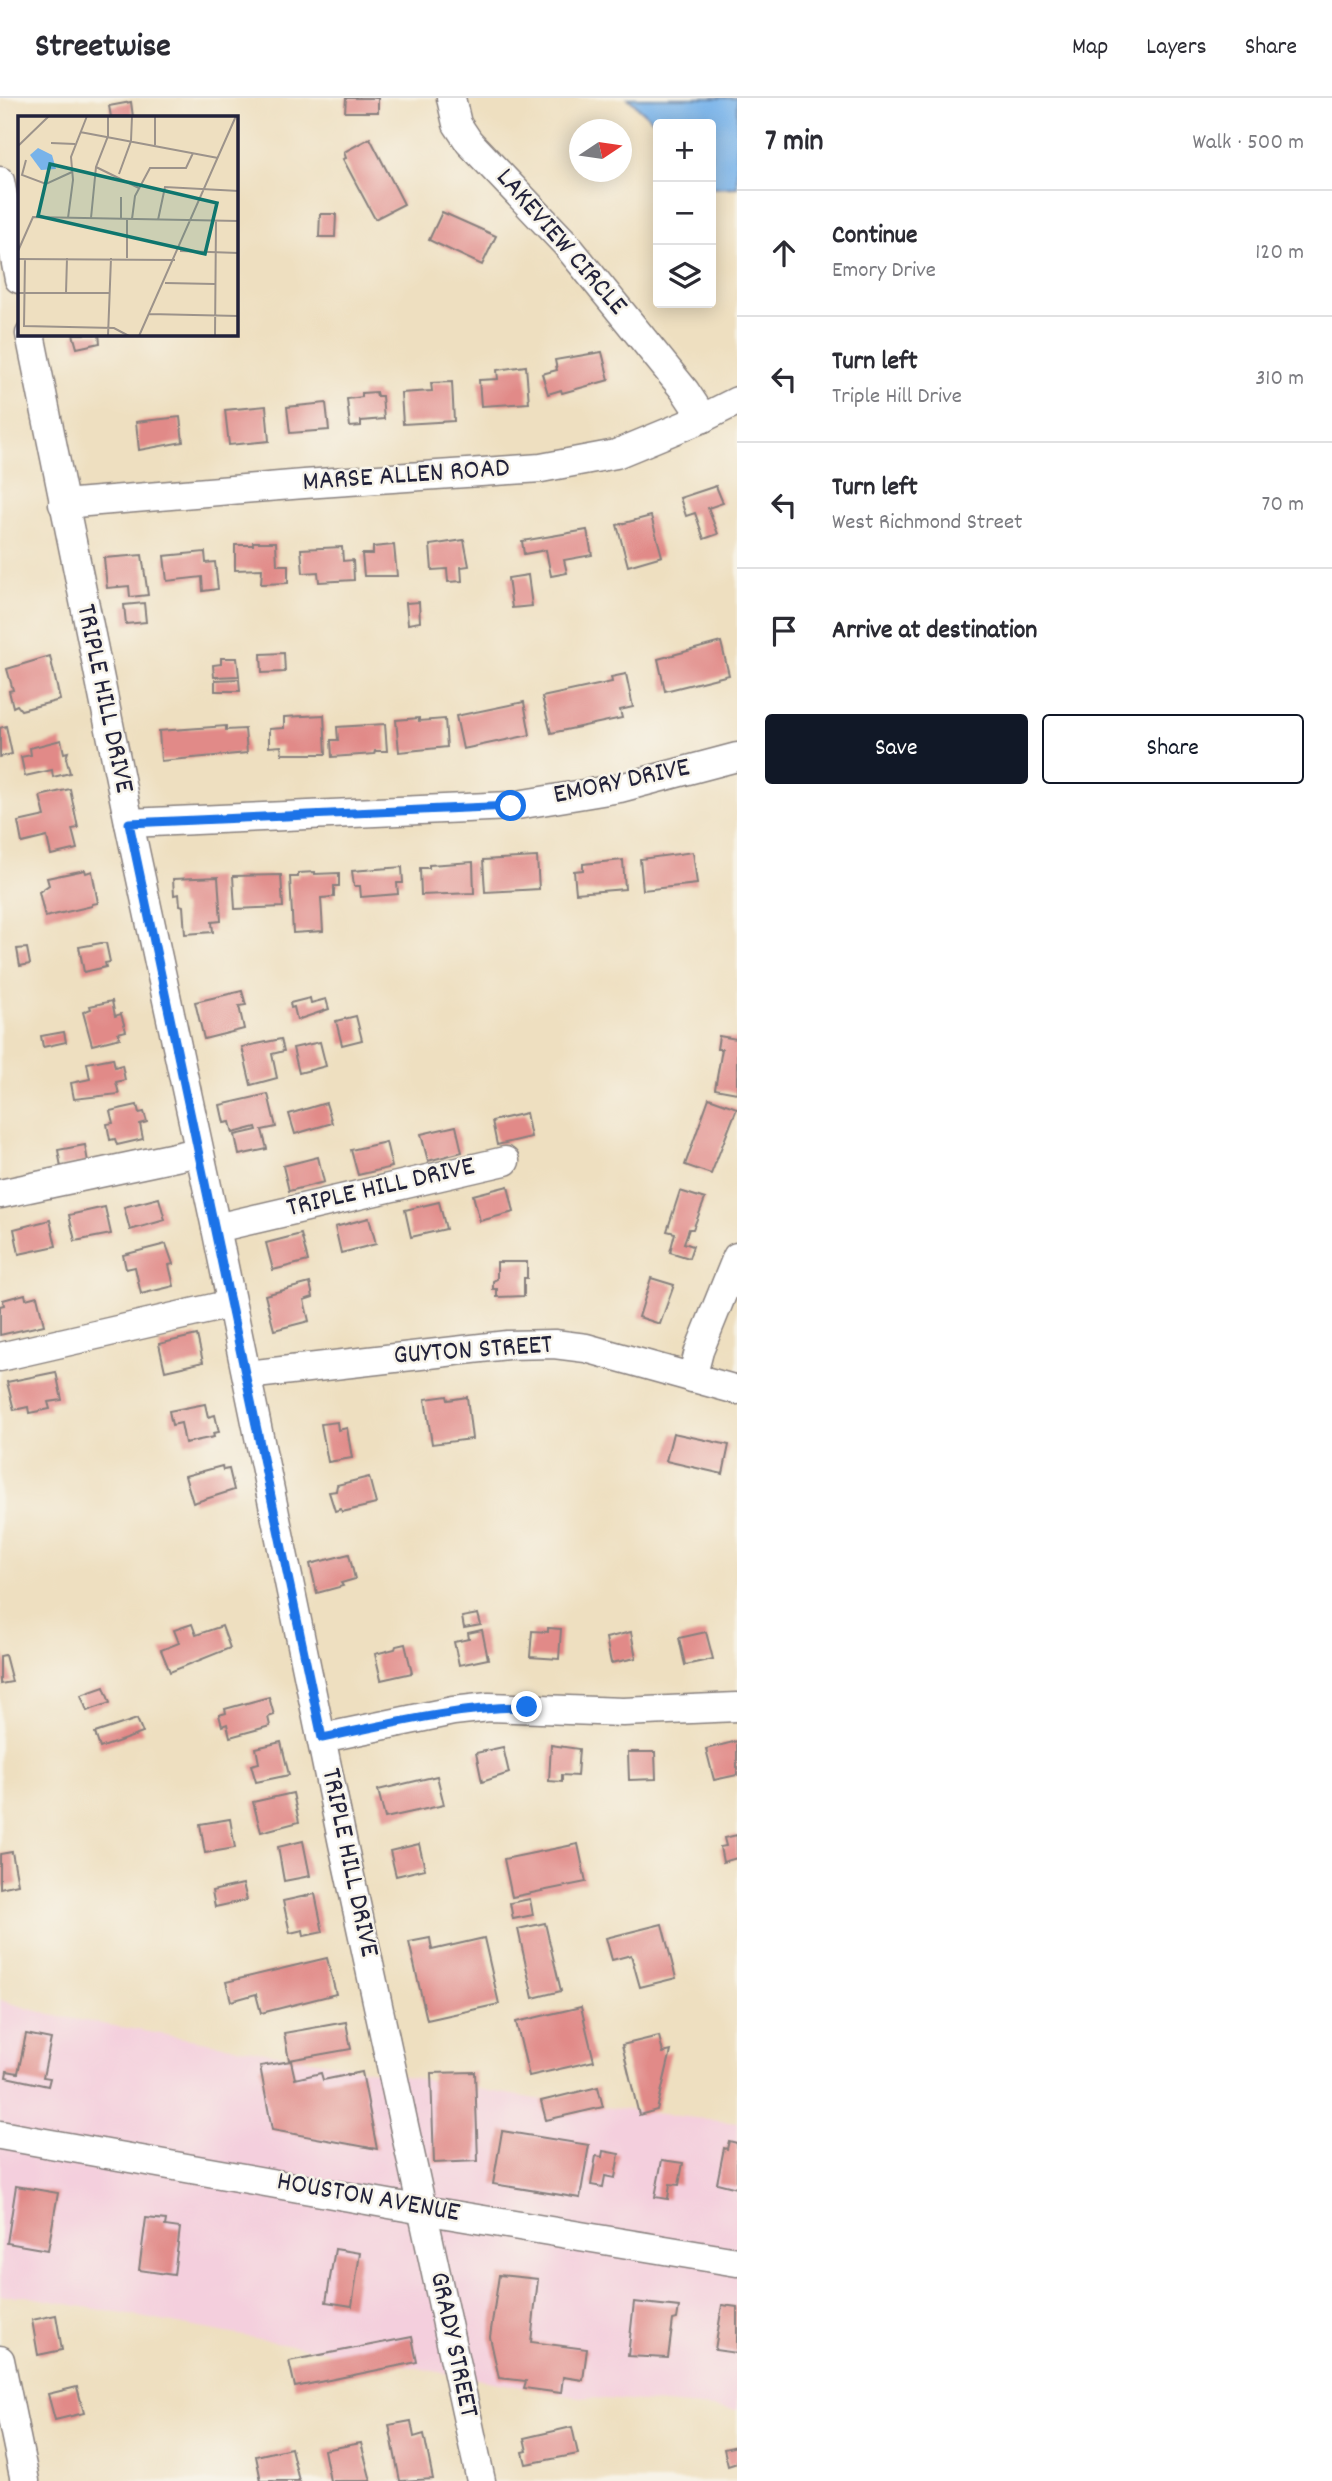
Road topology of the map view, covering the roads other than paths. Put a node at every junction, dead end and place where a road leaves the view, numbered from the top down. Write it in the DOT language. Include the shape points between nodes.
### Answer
graph roads {
  1 [pos="451,98"];
  2 [pos="0,181"];
  3 [pos="18,274"];
  4 [pos="30,336"];
  5 [pos="737,401"];
  6 [pos="703,418"];
  7 [pos="63,504"];
  8 [pos="737,757"];
  9 [pos="129,823"];
  10 [pos="199,1152"];
  11 [pos="505,1161"];
  12 [pos="0,1194"];
  13 [pos="216,1228"];
  14 [pos="737,1256"];
  15 [pos="231,1304"];
  16 [pos="0,1357"];
  17 [pos="247,1376"];
  18 [pos="692,1378"];
  19 [pos="737,1390"];
  20 [pos="737,1707"];
  21 [pos="322,1738"];
  22 [pos="0,2134"];
  23 [pos="422,2210"];
  24 [pos="737,2262"];
  25 [pos="0,2360"];
  26 [pos="25,2481"];
  27 [pos="481,2481"];
  1 -- 6 [label="street, LAKEVIEW CIRCLE" via="457,124 469,142 565,243"];
  2 -- 3 [label="street"];
  4 -- 7 [label="street, TRIPLE HILL DRIVE"];
  5 -- 6 [label="street, MARSE ALLEN ROAD"];
  6 -- 7 [label="street, MARSE ALLEN ROAD" via="616,454 541,468"];
  7 -- 9 [label="street, TRIPLE HILL DRIVE"];
  8 -- 9 [label="street, EMORY DRIVE" via="620,788 511,806"];
  9 -- 10 [label="street, TRIPLE HILL DRIVE"];
  10 -- 12 [label="street"];
  10 -- 13 [label="street, TRIPLE HILL DRIVE"];
  11 -- 13 [label="street, TRIPLE HILL DRIVE"];
  13 -- 15 [label="street, TRIPLE HILL DRIVE"];
  14 -- 18 [label="street"];
  15 -- 16 [label="street"];
  15 -- 17 [label="street, TRIPLE HILL DRIVE"];
  17 -- 18 [label="street, GUYTON STREET" via="507,1345 554,1344 586,1348"];
  17 -- 21 [label="street, TRIPLE HILL DRIVE"];
  18 -- 19 [label="street, GUYTON STREET"];
  20 -- 21 [label="street" via="623,1712 489,1707"];
  21 -- 23 [label="street, TRIPLE HILL DRIVE"];
  22 -- 23 [label="street, HOUSTON AVENUE"];
  23 -- 24 [label="street, HOUSTON AVENUE"];
  23 -- 27 [label="street, GRADY STREET"];
  25 -- 26 [label="street"];
}
